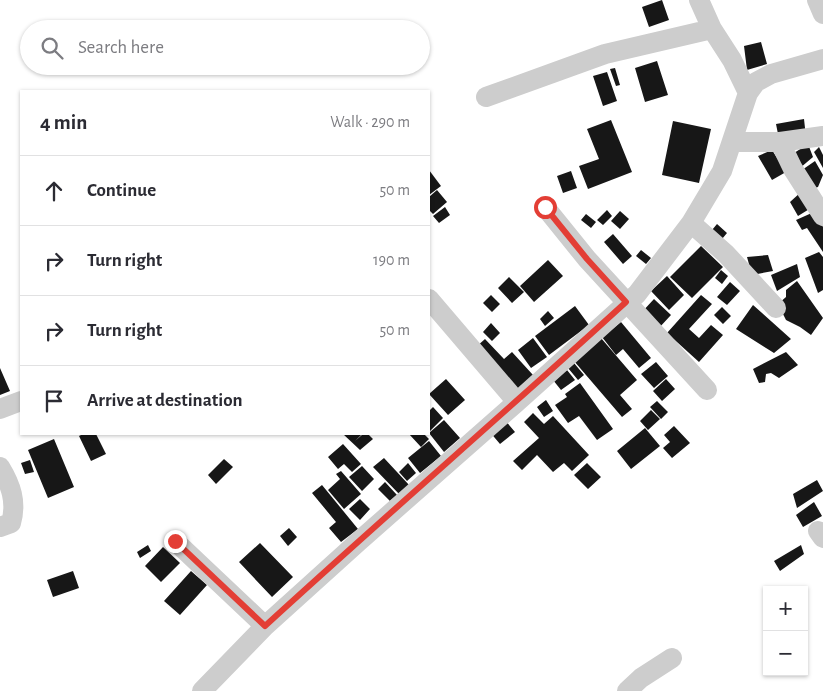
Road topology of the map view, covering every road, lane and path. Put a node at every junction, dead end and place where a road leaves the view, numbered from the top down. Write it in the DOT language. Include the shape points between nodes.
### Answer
graph roads {
  1 [pos="699,0"];
  2 [pos="817,0"];
  3 [pos="823,14"];
  4 [pos="712,29"];
  5 [pos="823,59"];
  6 [pos="748,93"];
  7 [pos="486,97"];
  8 [pos="823,136"];
  9 [pos="732,142"];
  10 [pos="780,142"];
  11 [pos="545,207"];
  12 [pos="823,216"];
  13 [pos="692,222"];
  14 [pos="430,300"];
  15 [pos="626,302"];
  16 [pos="776,308"];
  17 [pos="707,390"];
  18 [pos="20,401"];
  19 [pos="517,402"];
  20 [pos="0,409"];
  21 [pos="0,467"];
  22 [pos="0,527"];
  23 [pos="175,541"];
  24 [pos="265,626"];
  25 [pos="672,658"];
  26 [pos="202,691"];
  27 [pos="627,691"];
  1 -- 4 [label="street"];
  2 -- 3 [label="street"];
  4 -- 6 [label="street"];
  4 -- 7 [label="street" via="605,54"];
  5 -- 6 [label="street" via="770,74 756,82"];
  6 -- 9 [label="street"];
  8 -- 10 [label="street"];
  9 -- 10 [label="street"];
  9 -- 13 [label="street" via="722,171"];
  10 -- 12 [label="street"];
  11 -- 15 [label="street"];
  13 -- 15 [label="street" via="652,276"];
  13 -- 16 [label="street"];
  14 -- 19 [label="street"];
  15 -- 17 [label="street"];
  15 -- 19 [label="street"];
  18 -- 20 [label="street"];
  19 -- 24 [label="street"];
  21 -- 22 [label="street" via="12,487 14,513 11,523"];
  23 -- 24 [label="street"];
  24 -- 26 [label="street"];
  25 -- 27 [label="street"];
}
